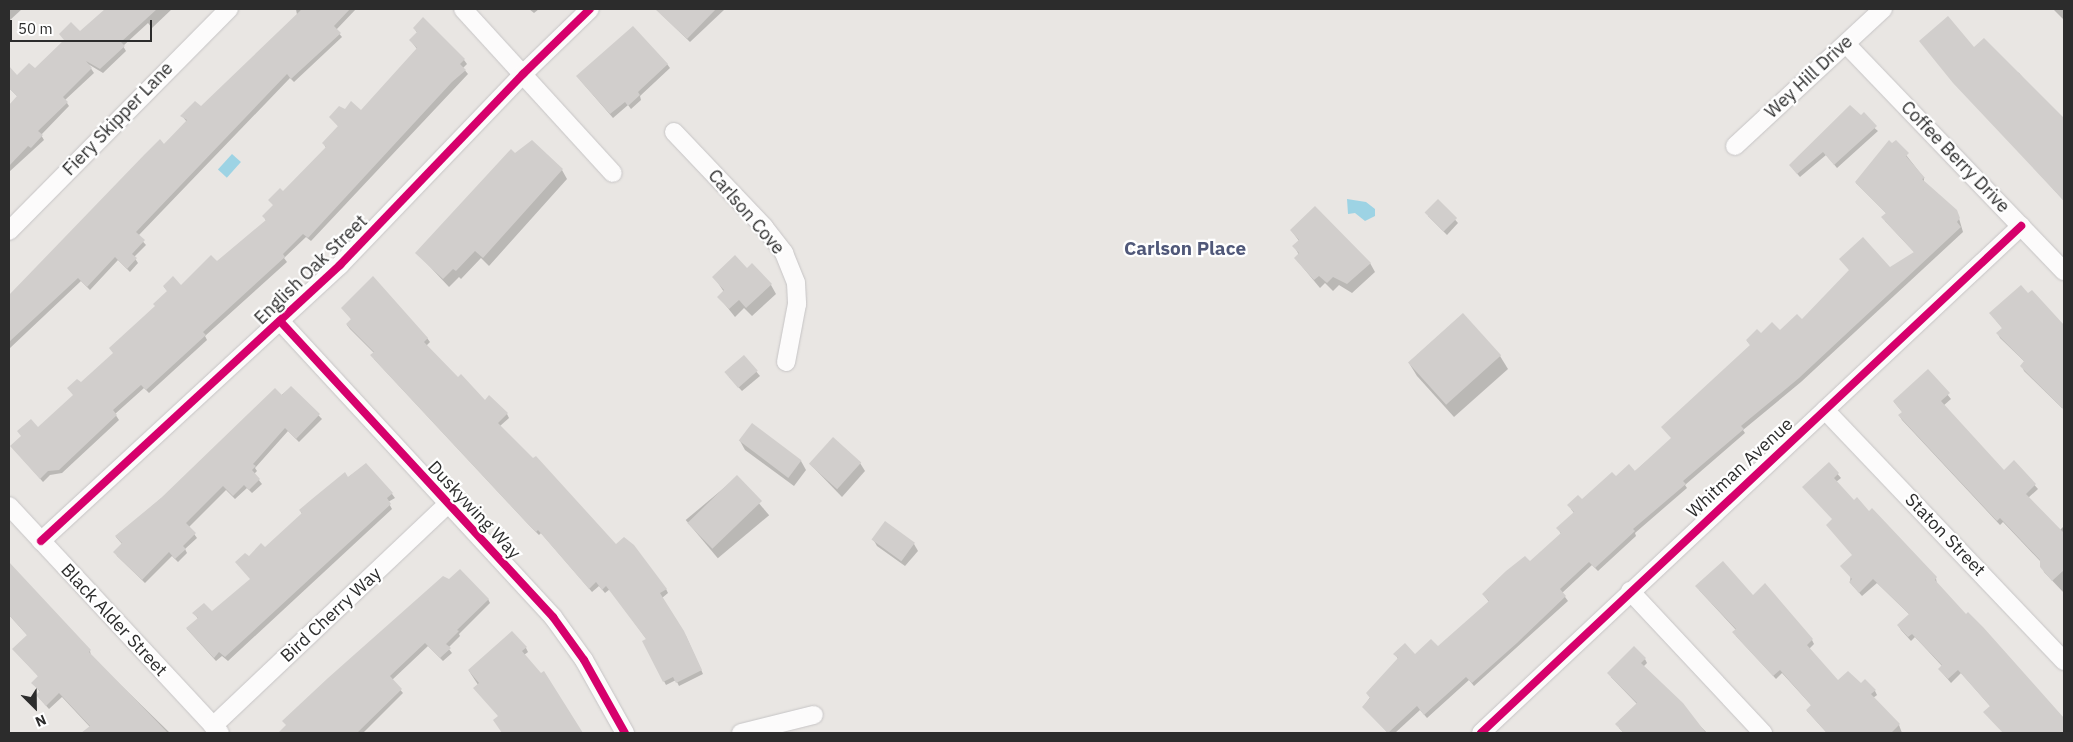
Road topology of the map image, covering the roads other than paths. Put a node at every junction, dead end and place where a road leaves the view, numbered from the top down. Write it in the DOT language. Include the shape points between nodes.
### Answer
graph roads {
  1 [pos="229,9"];
  2 [pos="462,9"];
  3 [pos="590,9"];
  4 [pos="1883,9"];
  5 [pos="1846,44"];
  6 [pos="523,74"];
  7 [pos="674,132"];
  8 [pos="1735,146"];
  9 [pos="613,173"];
  10 [pos="2021,226"];
  11 [pos="9,231"];
  12 [pos="2064,272"];
  13 [pos="280,321"];
  14 [pos="786,362"];
  15 [pos="1826,410"];
  16 [pos="448,504"];
  17 [pos="9,506"];
  18 [pos="41,541"];
  19 [pos="1630,590"];
  20 [pos="2064,661"];
  21 [pos="814,715"];
  22 [pos="216,730"];
  23 [pos="625,733"];
  24 [pos="741,733"];
  25 [pos="1480,733"];
  26 [pos="1763,733"];
  1 -- 11 [label="street, Fiery Skipper Lane"];
  2 -- 6 [label="street"];
  3 -- 6 [label="street, English Oak Street"];
  4 -- 5 [label="street, Wey Hill Drive"];
  5 -- 8 [label="street, Wey Hill Drive"];
  5 -- 10 [label="street, Coffee Berry Drive"];
  6 -- 9 [label="street"];
  6 -- 13 [label="street, English Oak Street" via="340,265"];
  7 -- 14 [label="street, Carlson Cove" via="764,227 784,253 796,283 798,304"];
  10 -- 12 [label="street, Coffee Berry Drive"];
  10 -- 15 [label="street, Whitman Avenue"];
  13 -- 16 [label="street, Duskywing Way"];
  13 -- 18 [label="street, English Oak Street"];
  15 -- 19 [label="street, Whitman Avenue"];
  15 -- 20 [label="street, Staton Street"];
  16 -- 22 [label="street, Bird Cherry Way"];
  16 -- 23 [label="street, Duskywing Way" via="553,617 584,660"];
  17 -- 18 [label="street, Black Alder Street"];
  18 -- 22 [label="street, Black Alder Street"];
  19 -- 25 [label="street, Whitman Avenue"];
  19 -- 26 [label="street"];
  21 -- 24 [label="street"];
}
